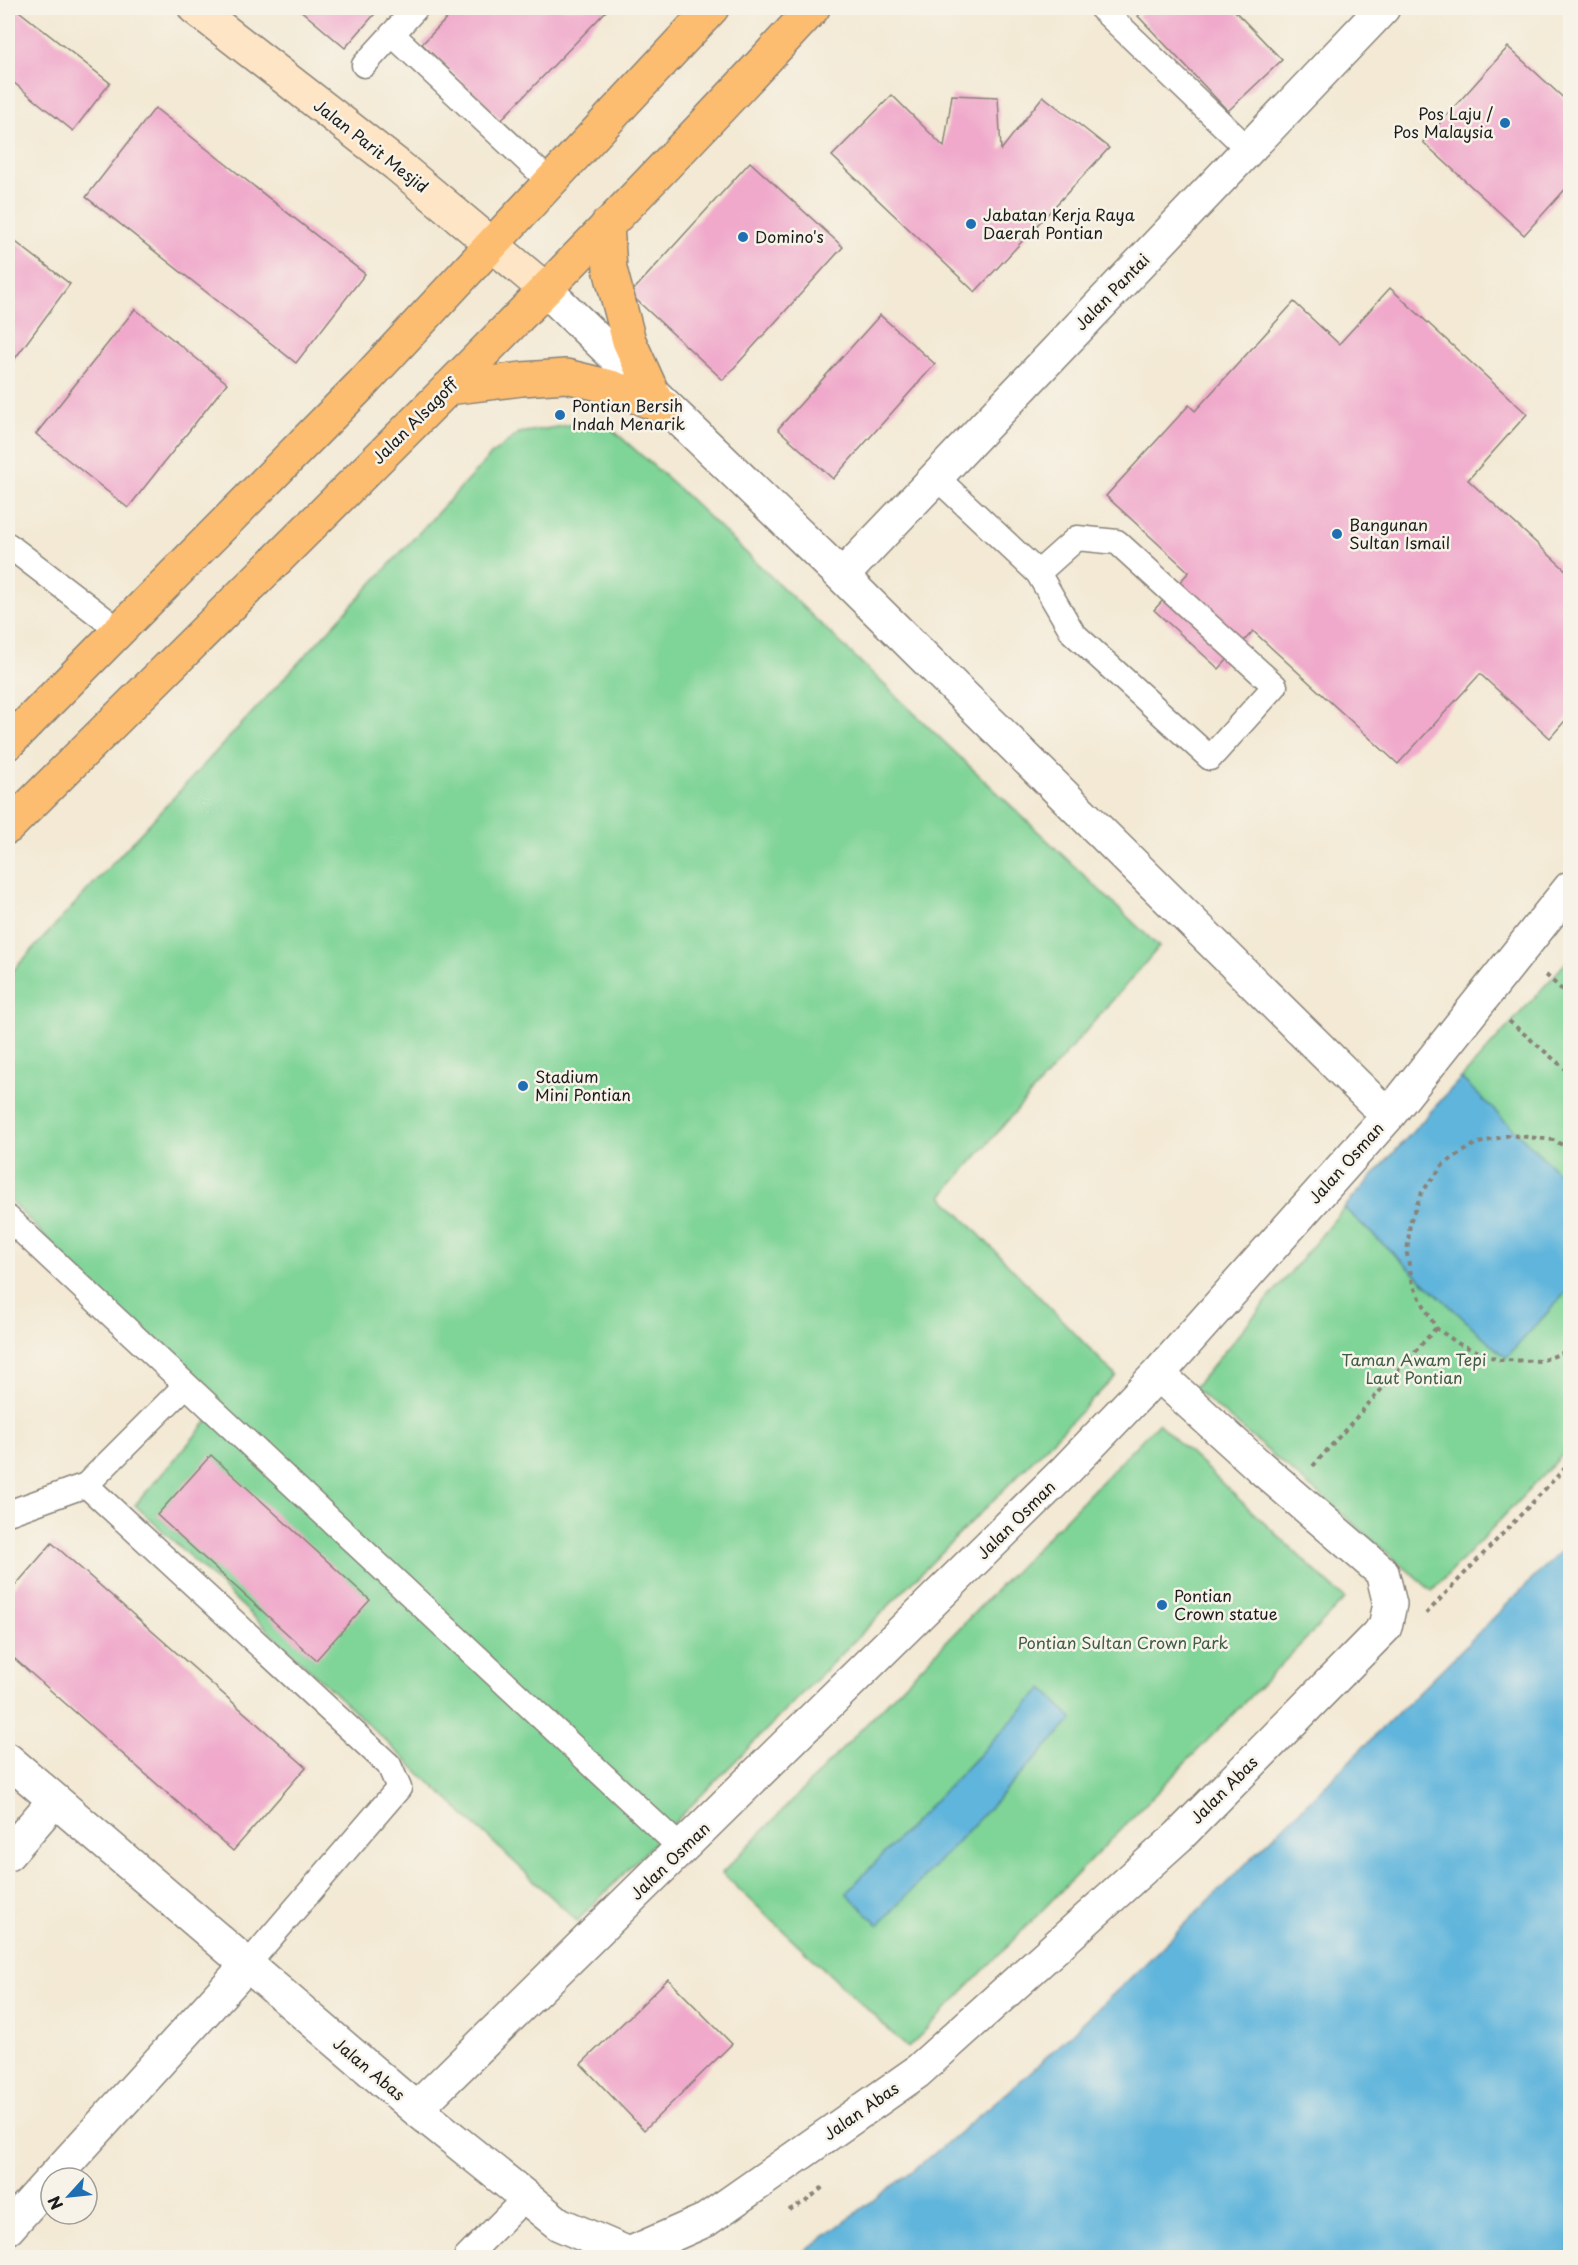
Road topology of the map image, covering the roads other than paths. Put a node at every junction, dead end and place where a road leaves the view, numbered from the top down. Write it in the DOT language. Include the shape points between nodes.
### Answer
graph roads {
  1 [pos="195,8"];
  2 [pos="416,8"];
  3 [pos="712,8"];
  4 [pos="813,8"];
  5 [pos="1101,8"];
  6 [pos="1383,8"];
  7 [pos="392,34"];
  8 [pos="364,65"];
  9 [pos="1248,149"];
  10 [pos="550,182"];
  11 [pos="607,225"];
  12 [pos="493,243"];
  13 [pos="545,289"];
  14 [pos="448,388"];
  15 [pos="660,402"];
  16 [pos="936,477"];
  17 [pos="8,545"];
  18 [pos="1038,573"];
  19 [pos="842,576"];
  20 [pos="120,631"];
  21 [pos="8,743"];
  22 [pos="8,827"];
  23 [pos="1570,888"];
  24 [pos="1388,1116"];
  25 [pos="8,1218"];
  26 [pos="1158,1374"];
  27 [pos="186,1385"];
  28 [pos="86,1485"];
  29 [pos="8,1513"];
  30 [pos="8,1760"];
  31 [pos="54,1801"];
  32 [pos="682,1849"];
  33 [pos="8,1854"];
  34 [pos="247,1965"];
  35 [pos="416,2109"];
  36 [pos="64,2166"];
  37 [pos="39,2193"];
  38 [pos="526,2198"];
  39 [pos="8,2228"];
  40 [pos="466,2258"];
  1 -- 12 [label="main road, Jalan Parit Mesjid"];
  2 -- 7 [label="lane"];
  3 -- 10 [label="highway"];
  4 -- 11 [label="highway, Jalan Alsagoff"];
  5 -- 9 [label="lane"];
  6 -- 9 [label="street, Jalan Pantai"];
  7 -- 8 [label="lane"];
  7 -- 10 [label="lane"];
  9 -- 16 [label="street, Jalan Pantai"];
  10 -- 12 [label="highway"];
  11 -- 13 [label="highway, Jalan Alsagoff"];
  11 -- 15 [label="highway" via="610,269 629,341"];
  12 -- 13 [label="main road, Jalan Parit Mesjid"];
  12 -- 20 [label="highway" via="362,384"];
  13 -- 14 [label="highway, Jalan Alsagoff"];
  13 -- 15 [label="street"];
  14 -- 15 [label="highway" via="566,376"];
  14 -- 22 [label="highway, Jalan Alsagoff"];
  15 -- 19 [label="street"];
  16 -- 18 [label="lane"];
  16 -- 19 [label="street, Jalan Pantai"];
  17 -- 20 [label="lane"];
  18 -- 18 [label="lane" via="1077,538 1117,542 1275,686 1210,759 1073,633"];
  19 -- 24 [label="street"];
  20 -- 21 [label="highway"];
  23 -- 24 [label="street, Jalan Osman"];
  24 -- 26 [label="street, Jalan Osman"];
  25 -- 27 [label="lane"];
  26 -- 32 [label="street, Jalan Osman"];
  26 -- 38 [label="street, Jalan Abas" via="1382,1572 1390,1604 1385,1627 1179,1836 917,2072 706,2220 628,2254 559,2224"];
  27 -- 28 [label="lane"];
  27 -- 32 [label="lane"];
  28 -- 29 [label="lane"];
  28 -- 34 [label="lane" via="389,1765 399,1788"];
  30 -- 31 [label="street, Jalan Abas"];
  31 -- 33 [label="street"];
  31 -- 34 [label="street, Jalan Abas"];
  32 -- 35 [label="street, Jalan Osman"];
  34 -- 35 [label="street, Jalan Abas"];
  34 -- 36 [label="street"];
  35 -- 38 [label="street, Jalan Abas"];
  37 -- 39 [label="street"];
  38 -- 40 [label="lane"];
}
